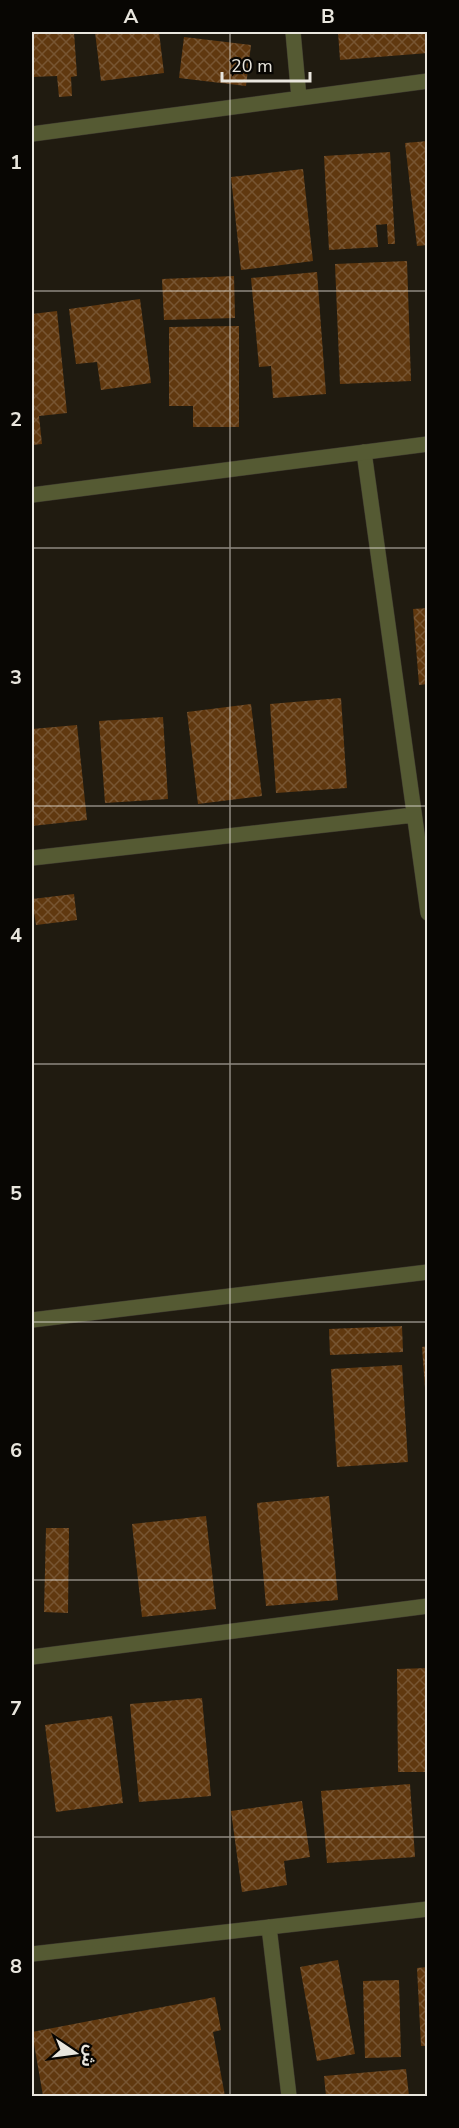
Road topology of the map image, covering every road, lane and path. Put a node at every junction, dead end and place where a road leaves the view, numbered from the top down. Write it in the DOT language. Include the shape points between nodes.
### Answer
graph roads {
  1 [pos="293,32"];
  2 [pos="428,81"];
  3 [pos="299,98"];
  4 [pos="32,134"];
  5 [pos="428,444"];
  6 [pos="364,452"];
  7 [pos="32,495"];
  8 [pos="414,815"];
  9 [pos="32,858"];
  10 [pos="428,913"];
  11 [pos="428,1272"];
  12 [pos="32,1320"];
  13 [pos="428,1606"];
  14 [pos="32,1657"];
  15 [pos="428,1909"];
  16 [pos="269,1927"];
  17 [pos="32,1954"];
  18 [pos="289,2097"];
  1 -- 3 [label="street"];
  2 -- 3 [label="street"];
  3 -- 4 [label="street"];
  5 -- 6 [label="street"];
  6 -- 7 [label="street"];
  6 -- 8 [label="street"];
  8 -- 9 [label="street"];
  8 -- 10 [label="street"];
  11 -- 12 [label="street"];
  13 -- 14 [label="street"];
  15 -- 16 [label="street"];
  16 -- 17 [label="street"];
  16 -- 18 [label="street"];
}
